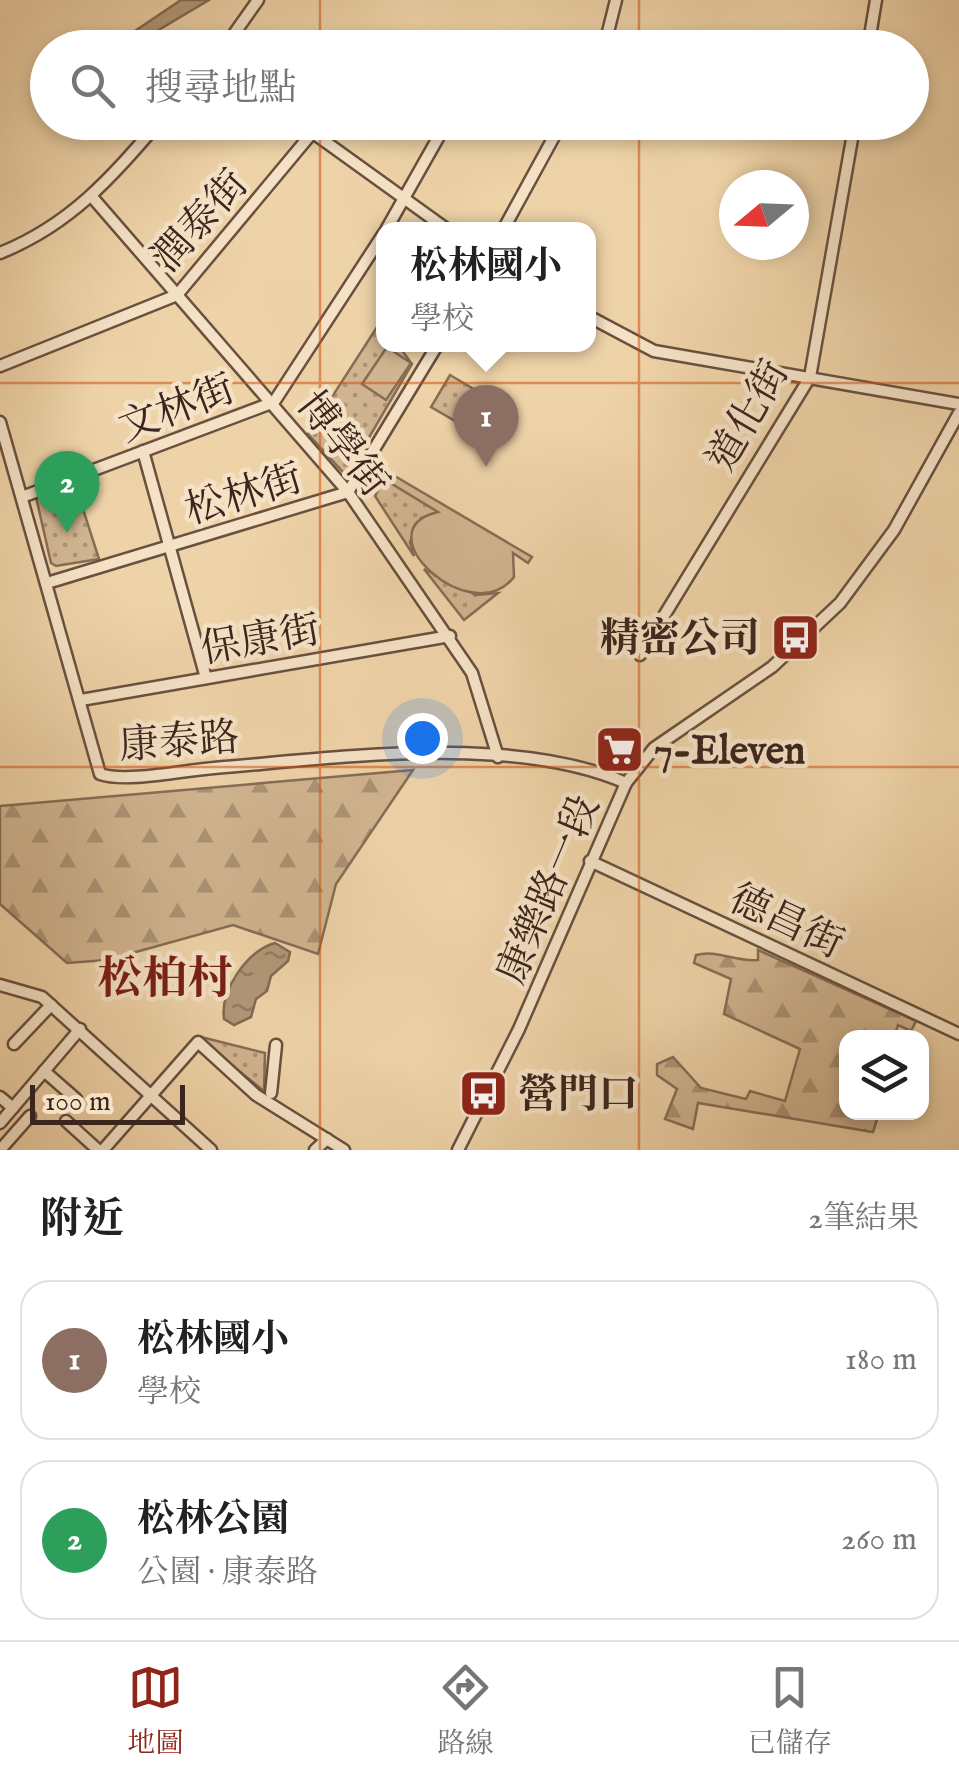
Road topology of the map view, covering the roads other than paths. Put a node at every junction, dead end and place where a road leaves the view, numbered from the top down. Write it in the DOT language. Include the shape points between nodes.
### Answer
graph roads {
  1 [pos="258,0"];
  2 [pos="616,0"];
  3 [pos="876,0"];
  4 [pos="237,30"];
  5 [pos="608,30"];
  6 [pos="871,30"];
  7 [pos="143,140"];
  8 [pos="306,140"];
  9 [pos="322,140"];
  10 [pos="437,140"];
  11 [pos="552,140"];
  12 [pos="852,140"];
  13 [pos="93,198"];
  14 [pos="407,199"];
  15 [pos="392,222"];
  16 [pos="437,222"];
  17 [pos="507,222"];
  18 [pos="376,246"];
  19 [pos="0,253"];
  20 [pos="178,295"];
  21 [pos="596,321"];
  22 [pos="433,352"];
  23 [pos="0,366"];
  24 [pos="810,377"];
  25 [pos="274,402"];
  26 [pos="959,404"];
  27 [pos="959,413"];
  28 [pos="0,422"];
  29 [pos="143,451"];
  30 [pos="348,492"];
  31 [pos="22,497"];
  32 [pos="170,548"];
  33 [pos="47,583"];
  34 [pos="450,636"];
  35 [pos="640,656"];
  36 [pos="206,678"];
  37 [pos="81,700"];
  38 [pos="498,757"];
  39 [pos="626,783"];
  40 [pos="590,860"];
  41 [pos="0,985"];
  42 [pos="52,1005"];
  43 [pos="80,1029"];
  44 [pos="959,1034"];
  45 [pos="14,1044"];
  46 [pos="276,1045"];
  47 [pos="44,1071"];
  48 [pos="271,1094"];
  49 [pos="152,1095"];
  50 [pos="0,1097"];
  51 [pos="76,1099"];
  52 [pos="13,1108"];
  53 [pos="30,1116"];
  54 [pos="0,1122"];
  55 [pos="66,1122"];
  56 [pos="326,1139"];
  57 [pos="0,1150"];
  58 [pos="101,1150"];
  59 [pos="211,1150"];
  60 [pos="315,1150"];
  61 [pos="344,1150"];
  62 [pos="458,1150"];
  1 -- 4 [label="street"];
  2 -- 5 [label="street"];
  3 -- 6 [label="street"];
  7 -- 13 [label="street"];
  8 -- 20 [label="street, 潤泰街"];
  9 -- 14 [label="street"];
  10 -- 14 [label="street, 文林街"];
  11 -- 17 [label="street"];
  12 -- 24 [label="street, 道化街"];
  13 -- 19 [label="street"];
  13 -- 20 [label="street, 博學街"];
  14 -- 15 [label="street, 文林街"];
  14 -- 16 [label="street"];
  18 -- 25 [label="street, 文林街"];
  20 -- 23 [label="street, 潤泰街"];
  20 -- 25 [label="street, 博學街"];
  21 -- 24 [label="street" via="643,349"];
  22 -- 30 [label="street, 松林街"];
  24 -- 26 [label="street"];
  24 -- 35 [label="street, 道化街"];
  25 -- 29 [label="street, 文林街"];
  25 -- 30 [label="street, 博學街"];
  27 -- 39 [label="street, 康樂路一段" via="894,530 840,603 772,667 654,748"];
  28 -- 31 [label="street, 康泰路"];
  29 -- 31 [label="street, 文林街"];
  29 -- 32 [label="street"];
  30 -- 32 [label="street, 松林街"];
  30 -- 34 [label="street, 博學街"];
  31 -- 33 [label="street, 康泰路"];
  32 -- 33 [label="street, 松林街"];
  32 -- 36 [label="street"];
  33 -- 37 [label="street, 康泰路"];
  34 -- 36 [label="street, 保康街"];
  34 -- 38 [label="street, 博學街" via="484,702"];
  36 -- 37 [label="street, 保康街"];
  37 -- 38 [label="street, 康泰路" via="100,774 108,777 387,753"];
  38 -- 39 [label="street, 康泰路" via="602,772"];
  39 -- 40 [label="street, 康樂路一段"];
  40 -- 44 [label="street, 德昌街"];
  40 -- 62 [label="street, 康樂路一段" via="519,1030"];
  41 -- 42 [label="street"];
  42 -- 43 [label="street"];
  42 -- 45 [label="street"];
  43 -- 47 [label="street"];
  43 -- 49 [label="street"];
  46 -- 48 [label="street"];
  47 -- 51 [label="street"];
  47 -- 52 [label="street"];
  49 -- 56 [label="street" via="198,1042 256,1095"];
  49 -- 58 [label="street"];
  49 -- 59 [label="street"];
  50 -- 52 [label="street"];
  52 -- 54 [label="street"];
  53 -- 57 [label="street"];
  55 -- 58 [label="street"];
  56 -- 60 [label="street"];
  56 -- 61 [label="street"];
}
